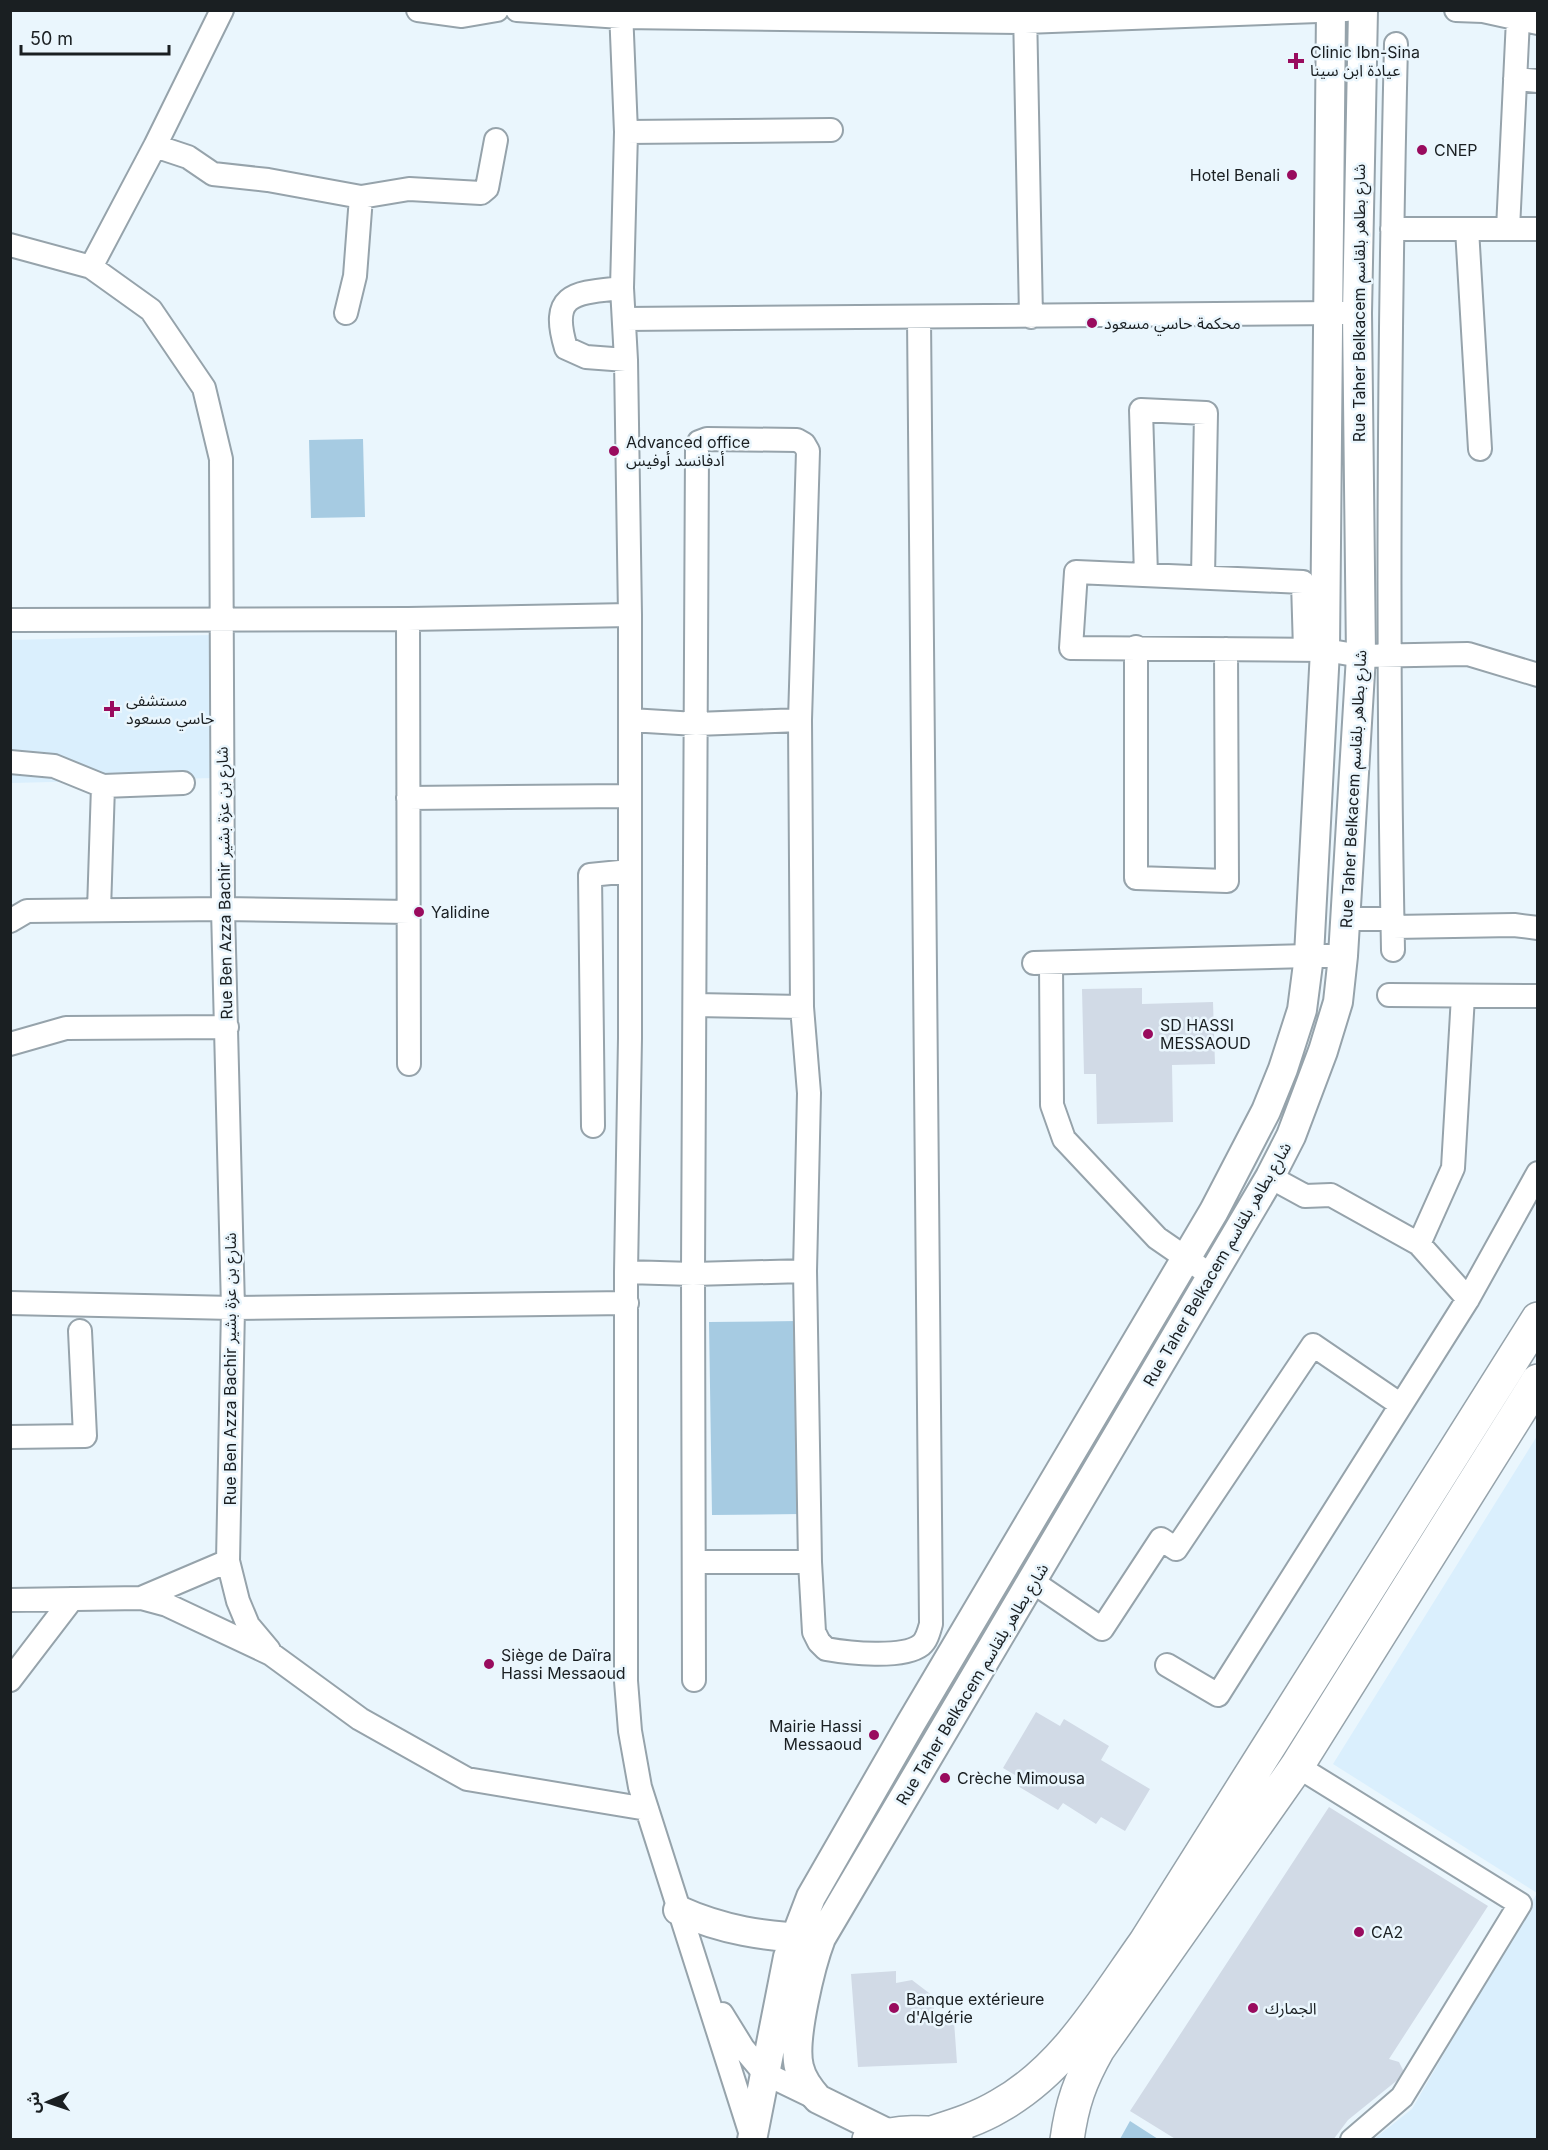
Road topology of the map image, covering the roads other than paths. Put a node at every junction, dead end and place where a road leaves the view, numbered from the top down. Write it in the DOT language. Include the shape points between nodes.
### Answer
graph roads {
  1 [pos="222,10"];
  2 [pos="418,10"];
  3 [pos="497,10"];
  4 [pos="517,10"];
  5 [pos="1346,10"];
  6 [pos="1363,10"];
  7 [pos="1456,10"];
  8 [pos="1331,11"];
  9 [pos="621,14"];
  10 [pos="1025,16"];
  11 [pos="1528,21"];
  12 [pos="1396,44"];
  13 [pos="1515,79"];
  14 [pos="1538,81"];
  15 [pos="831,130"];
  16 [pos="626,132"];
  17 [pos="496,140"];
  18 [pos="155,146"];
  19 [pos="361,198"];
  20 [pos="1392,229"];
  21 [pos="1467,229"];
  22 [pos="1508,229"];
  23 [pos="1538,229"];
  24 [pos="10,245"];
  25 [pos="92,267"];
  26 [pos="622,288"];
  27 [pos="346,313"];
  28 [pos="1357,313"];
  29 [pos="1328,314"];
  30 [pos="1031,316"];
  31 [pos="919,318"];
  32 [pos="625,319"];
  33 [pos="627,360"];
  34 [pos="1480,449"];
  35 [pos="1146,575"];
  36 [pos="1203,578"];
  37 [pos="630,615"];
  38 [pos="221,619"];
  39 [pos="408,619"];
  40 [pos="10,620"];
  41 [pos="1137,647"];
  42 [pos="1226,649"];
  43 [pos="1315,650"];
  44 [pos="1389,655"];
  45 [pos="1361,656"];
  46 [pos="1538,675"];
  47 [pos="630,720"];
  48 [pos="800,720"];
  49 [pos="696,724"];
  50 [pos="10,762"];
  51 [pos="183,783"];
  52 [pos="103,786"];
  53 [pos="629,796"];
  54 [pos="408,798"];
  55 [pos="630,871"];
  56 [pos="223,909"];
  57 [pos="99,910"];
  58 [pos="409,912"];
  59 [pos="1346,919"];
  60 [pos="10,921"];
  61 [pos="1393,923"];
  62 [pos="1538,928"];
  63 [pos="1393,950"];
  64 [pos="1309,956"];
  65 [pos="1343,956"];
  66 [pos="1389,995"];
  67 [pos="1462,996"];
  68 [pos="1538,996"];
  69 [pos="695,1005"];
  70 [pos="802,1007"];
  71 [pos="227,1027"];
  72 [pos="630,1038"];
  73 [pos="592,1042"];
  74 [pos="10,1044"];
  75 [pos="409,1064"];
  76 [pos="593,1126"];
  77 [pos="1538,1173"];
  78 [pos="1270,1177"];
  79 [pos="1419,1244"];
  80 [pos="1186,1260"];
  81 [pos="805,1271"];
  82 [pos="626,1272"];
  83 [pos="693,1274"];
  84 [pos="1212,1276"];
  85 [pos="1468,1299"];
  86 [pos="627,1303"];
  87 [pos="10,1304"];
  88 [pos="234,1308"];
  89 [pos="1538,1319"];
  90 [pos="80,1331"];
  91 [pos="1538,1381"];
  92 [pos="1401,1405"];
  93 [pos="10,1437"];
  94 [pos="228,1560"];
  95 [pos="694,1562"];
  96 [pos="810,1562"];
  97 [pos="1033,1582"];
  98 [pos="141,1598"];
  99 [pos="72,1599"];
  100 [pos="10,1600"];
  101 [pos="271,1654"];
  102 [pos="1167,1665"];
  103 [pos="10,1680"];
  104 [pos="694,1680"];
  105 [pos="1297,1766"];
  106 [pos="647,1809"];
  107 [pos="678,1910"];
  108 [pos="808,1937"];
  109 [pos="702,1982"];
  110 [pos="764,2073"];
  111 [pos="818,2099"];
  112 [pos="935,2132"];
  113 [pos="879,2137"];
  114 [pos="752,2139"];
  115 [pos="972,2139"];
  116 [pos="1067,2139"];
  117 [pos="1352,2139"];
  1 -- 18 [label="street"];
  2 -- 3 [label="street" via="462,16"];
  4 -- 9 [label="street"];
  5 -- 8 [label="street"];
  6 -- 28 [label="main road, Rue Taher Belkacem شارع بطاهر بلقاسم"];
  7 -- 11 [label="street" via="1483,11"];
  8 -- 10 [label="street"];
  8 -- 29 [label="main road, Rue Taher Belkacem شارع بطاهر بلقاسم"];
  9 -- 10 [label="street"];
  9 -- 16 [label="street"];
  10 -- 30 [label="street"];
  11 -- 13 [label="street"];
  12 -- 20 [label="street"];
  13 -- 14 [label="street"];
  13 -- 22 [label="street"];
  15 -- 16 [label="street"];
  16 -- 26 [label="street"];
  17 -- 19 [label="street" via="487,188 481,193 409,189"];
  18 -- 19 [label="street" via="188,157 213,174"];
  18 -- 25 [label="street"];
  19 -- 27 [label="street" via="355,276"];
  20 -- 21 [label="street"];
  20 -- 44 [label="street"];
  21 -- 22 [label="street"];
  21 -- 34 [label="street"];
  22 -- 23 [label="street"];
  24 -- 25 [label="street, Rue Ben Azza Bachir شارع بن عزة بشير"];
  25 -- 38 [label="street, Rue Ben Azza Bachir شارع بن عزة بشير" via="151,310 204,388 221,459"];
  26 -- 32 [label="street"];
  26 -- 33 [label="street" via="584,292 567,300 560,328 566,348 586,357"];
  28 -- 29 [label="street"];
  28 -- 45 [label="main road, Rue Taher Belkacem شارع بطاهر بلقاسم"];
  29 -- 30 [label="street"];
  29 -- 43 [label="main road, Rue Taher Belkacem شارع بطاهر بلقاسم"];
  30 -- 31 [label="street"];
  31 -- 32 [label="street"];
  31 -- 96 [label="street" via="931,1624 922,1644 898,1653 826,1649 814,1632"];
  32 -- 33 [label="street"];
  33 -- 37 [label="street"];
  35 -- 36 [label="street"];
  35 -- 36 [label="street" via="1141,410 1206,413"];
  35 -- 41 [label="street" via="1076,572 1071,648"];
  36 -- 43 [label="street" via="1303,582"];
  37 -- 39 [label="street"];
  37 -- 47 [label="street"];
  38 -- 39 [label="street"];
  38 -- 40 [label="street"];
  38 -- 56 [label="street, Rue Ben Azza Bachir شارع بن عزة بشير"];
  39 -- 54 [label="street"];
  41 -- 42 [label="street"];
  41 -- 42 [label="street" via="1136,878 1227,881"];
  42 -- 43 [label="street"];
  43 -- 45 [label="street"];
  43 -- 64 [label="main road, Rue Taher Belkacem شارع بطاهر بلقاسم"];
  44 -- 45 [label="street"];
  44 -- 46 [label="street" via="1468,654"];
  44 -- 61 [label="street"];
  45 -- 59 [label="main road, Rue Taher Belkacem شارع بطاهر بلقاسم"];
  47 -- 49 [label="street"];
  47 -- 53 [label="street"];
  48 -- 49 [label="street"];
  48 -- 49 [label="street" via="808,451 797,440 707,438 697,448"];
  48 -- 70 [label="street"];
  49 -- 69 [label="street"];
  50 -- 52 [label="street" via="54,766"];
  51 -- 52 [label="street"];
  52 -- 57 [label="street"];
  53 -- 54 [label="street"];
  53 -- 55 [label="street"];
  54 -- 58 [label="street"];
  55 -- 72 [label="street"];
  55 -- 73 [label="street" via="590,876"];
  56 -- 57 [label="street"];
  56 -- 58 [label="street"];
  56 -- 71 [label="street, Rue Ben Azza Bachir شارع بن عزة بشير"];
  57 -- 60 [label="street" via="27,911"];
  58 -- 75 [label="street"];
  59 -- 61 [label="street"];
  59 -- 65 [label="main road, Rue Taher Belkacem شارع بطاهر بلقاسم"];
  61 -- 62 [label="street"];
  61 -- 63 [label="street"];
  64 -- 65 [label="street"];
  64 -- 80 [label="main road, Rue Taher Belkacem شارع بطاهر بلقاسم" via="1302,1010 1266,1112"];
  64 -- 80 [label="street" via="1042,963 1052,1105 1064,1139 1157,1238"];
  65 -- 78 [label="main road, Rue Taher Belkacem شارع بطاهر بلقاسم" via="1338,1002 1323,1051 1291,1136"];
  66 -- 67 [label="street"];
  67 -- 68 [label="street"];
  67 -- 79 [label="street" via="1453,1168"];
  69 -- 70 [label="street"];
  69 -- 83 [label="street"];
  70 -- 81 [label="street" via="809,1093"];
  71 -- 74 [label="street" via="66,1028"];
  71 -- 88 [label="street, Rue Ben Azza Bachir شارع بن عزة بشير"];
  72 -- 73 [label="street"];
  72 -- 82 [label="street"];
  73 -- 76 [label="street"];
  77 -- 85 [label="street"];
  78 -- 79 [label="street" via="1305,1196 1331,1195"];
  78 -- 84 [label="main road, Rue Taher Belkacem شارع بطاهر بلقاسم"];
  79 -- 85 [label="street"];
  80 -- 84 [label="street"];
  80 -- 108 [label="main road, Rue Taher Belkacem شارع بطاهر بلقاسم" via="811,1897"];
  81 -- 83 [label="street"];
  81 -- 96 [label="street"];
  82 -- 83 [label="street"];
  82 -- 86 [label="street"];
  83 -- 95 [label="street"];
  84 -- 97 [label="main road, Rue Taher Belkacem شارع بطاهر بلقاسم"];
  85 -- 92 [label="street"];
  86 -- 88 [label="street"];
  86 -- 106 [label="street" via="626,1681 634,1763"];
  87 -- 88 [label="street"];
  88 -- 94 [label="street, Rue Ben Azza Bachir شارع بن عزة بشير"];
  89 -- 112 [label="highway" via="1145,1943 1086,2026 1066,2051 1019,2093 999,2107"];
  90 -- 93 [label="street" via="85,1436"];
  91 -- 105 [label="highway"];
  92 -- 97 [label="street" via="1313,1345 1176,1550 1161,1539 1102,1629"];
  92 -- 102 [label="street" via="1218,1695"];
  94 -- 98 [label="street"];
  94 -- 101 [label="street, Rue Ben Azza Bachir شارع بن عزة بشير" via="248,1625"];
  95 -- 96 [label="street"];
  95 -- 104 [label="street"];
  97 -- 108 [label="main road, Rue Taher Belkacem شارع بطاهر بلقاسم"];
  98 -- 99 [label="street"];
  98 -- 101 [label="street" via="167,1605"];
  99 -- 100 [label="street"];
  99 -- 103 [label="street"];
  101 -- 106 [label="street" via="360,1719 467,1779"];
  105 -- 116 [label="highway" via="1098,2049 1082,2078 1071,2110"];
  105 -- 117 [label="street" via="1520,1904 1402,2097"];
  106 -- 107 [label="street"];
  107 -- 108 [label="main road" via="747,1933"];
  107 -- 109 [label="street"];
  108 -- 110 [label="main road, Rue Taher Belkacem شارع بطاهر بلقاسم" via="784,1977"];
  108 -- 111 [label="main road, Rue Taher Belkacem شارع بطاهر بلقاسم" via="811,1971 797,2052 802,2078"];
  109 -- 110 [label="street" via="743,2048"];
  109 -- 114 [label="street"];
  110 -- 111 [label="street"];
  110 -- 114 [label="main road, Rue Taher Belkacem شارع بطاهر بلقاسم"];
  111 -- 113 [label="main road, Rue Taher Belkacem شارع بطاهر بلقاسم"];
  112 -- 113 [label="highway"];
  112 -- 115 [label="highway"];
}
